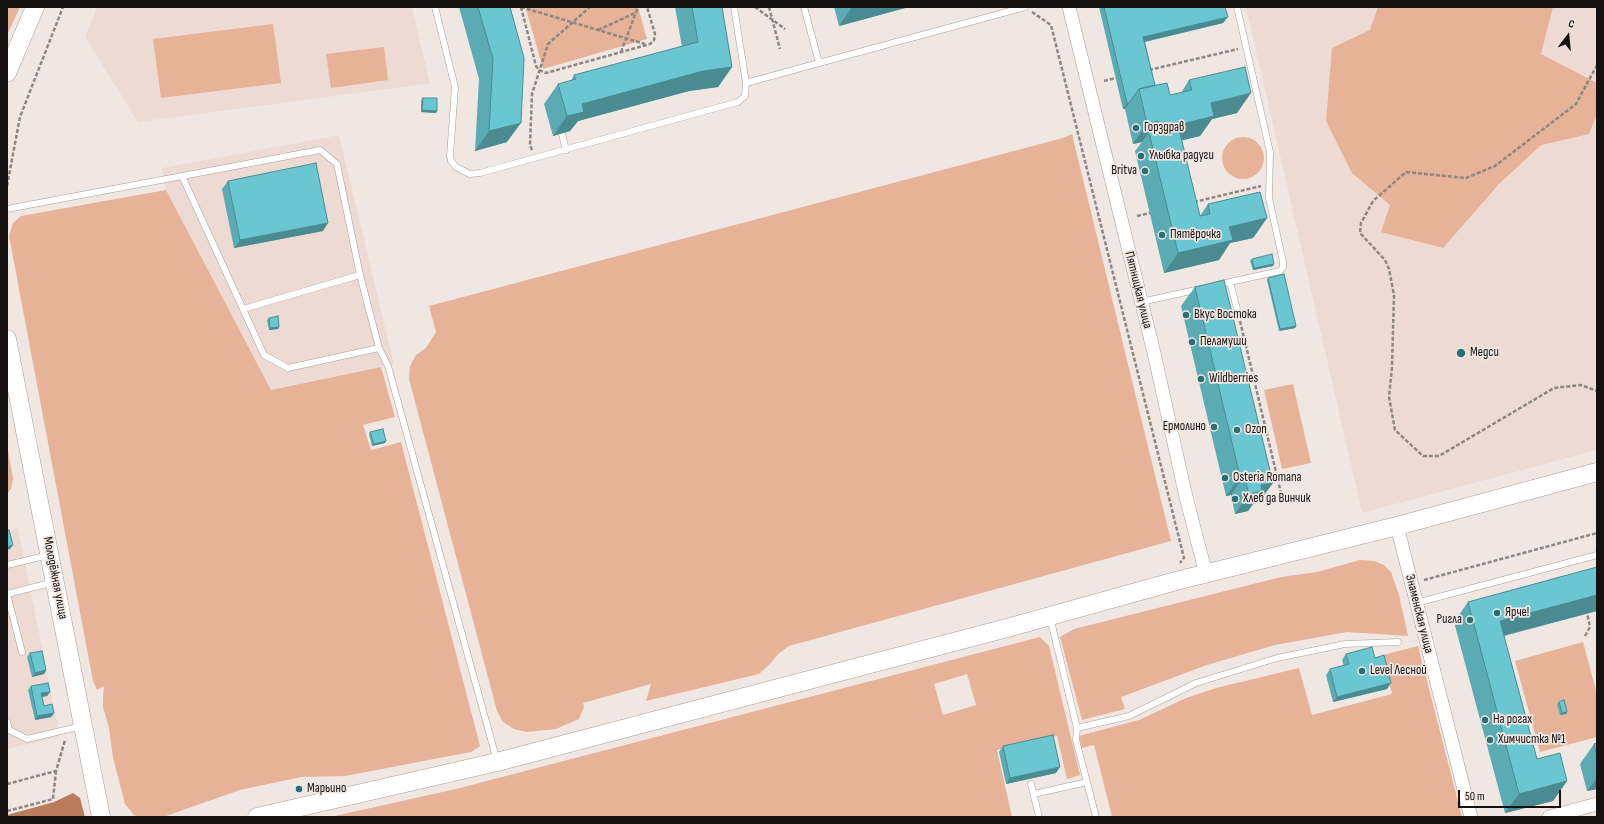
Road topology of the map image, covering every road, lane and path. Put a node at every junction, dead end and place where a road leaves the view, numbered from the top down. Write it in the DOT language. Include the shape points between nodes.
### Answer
graph roads {
  1 [pos="35,7"];
  2 [pos="63,7"];
  3 [pos="435,7"];
  4 [pos="521,7"];
  5 [pos="590,7"];
  6 [pos="638,7"];
  7 [pos="647,7"];
  8 [pos="734,7"];
  9 [pos="755,7"];
  10 [pos="768,7"];
  11 [pos="804,7"];
  12 [pos="1025,7"];
  13 [pos="1069,7"];
  14 [pos="1237,7"];
  15 [pos="636,13"];
  16 [pos="772,20"];
  17 [pos="572,23"];
  18 [pos="784,29"];
  19 [pos="598,30"];
  20 [pos="626,39"];
  21 [pos="646,45"];
  22 [pos="1246,47"];
  23 [pos="780,49"];
  24 [pos="621,52"];
  25 [pos="819,63"];
  26 [pos="1597,65"];
  27 [pos="539,70"];
  28 [pos="1146,71"];
  29 [pos="7,73"];
  30 [pos="1116,78"];
  31 [pos="1104,81"];
  32 [pos="746,83"];
  33 [pos="562,134"];
  34 [pos="566,150"];
  35 [pos="534,158"];
  36 [pos="182,176"];
  37 [pos="1269,184"];
  38 [pos="7,186"];
  39 [pos="1194,202"];
  40 [pos="7,209"];
  41 [pos="1150,213"];
  42 [pos="1138,216"];
  43 [pos="360,275"];
  44 [pos="1230,282"];
  45 [pos="1141,302"];
  46 [pos="243,309"];
  47 [pos="1238,313"];
  48 [pos="7,339"];
  49 [pos="379,348"];
  50 [pos="1597,391"];
  51 [pos="1597,472"];
  52 [pos="1281,493"];
  53 [pos="1396,526"];
  54 [pos="1597,533"];
  55 [pos="50,554"];
  56 [pos="1597,555"];
  57 [pos="1176,564"];
  58 [pos="7,565"];
  59 [pos="1206,574"];
  60 [pos="1428,579"];
  61 [pos="56,582"];
  62 [pos="7,594"];
  63 [pos="1416,603"];
  64 [pos="1587,613"];
  65 [pos="1050,616"];
  66 [pos="1585,636"];
  67 [pos="1398,642"];
  68 [pos="22,652"];
  69 [pos="7,722"];
  70 [pos="75,727"];
  71 [pos="1077,728"];
  72 [pos="497,762"];
  73 [pos="56,771"];
  74 [pos="1087,782"];
  75 [pos="7,784"];
  76 [pos="1031,784"];
  77 [pos="1034,794"];
  78 [pos="1597,804"];
  79 [pos="7,811"];
  80 [pos="101,817"];
  81 [pos="257,817"];
  82 [pos="1040,817"];
  83 [pos="1096,817"];
  84 [pos="1471,817"];
  85 [pos="1549,817"];
  1 -- 29 [label="street"];
  2 -- 38 [label="path" via="20,117"];
  3 -- 35 [label="lane" via="455,87 451,161 456,167 470,174"];
  4 -- 17 [label="path"];
  4 -- 27 [label="path"];
  5 -- 17 [label="path"];
  6 -- 15 [label="path"];
  7 -- 21 [label="path" via="655,34 654,40"];
  8 -- 32 [label="lane"];
  9 -- 16 [label="path"];
  10 -- 16 [label="path"];
  11 -- 25 [label="lane"];
  12 -- 25 [label="lane"];
  12 -- 57 [label="path" via="1051,24 1184,558 1181,563"];
  13 -- 45 [label="street, Пятницкая улица"];
  14 -- 22 [label="lane"];
  15 -- 19 [label="path"];
  15 -- 20 [label="path"];
  16 -- 18 [label="path"];
  16 -- 23 [label="path"];
  17 -- 19 [label="path"];
  17 -- 27 [label="path" via="548,44"];
  19 -- 20 [label="path"];
  20 -- 21 [label="path"];
  20 -- 24 [label="path"];
  21 -- 24 [label="path"];
  22 -- 28 [label="path"];
  22 -- 37 [label="lane" via="1270,152"];
  24 -- 27 [label="path" via="546,72"];
  25 -- 32 [label="lane"];
  26 -- 50 [label="path" via="1576,104 1495,166 1466,178 1406,172 1373,201 1361,223 1360,233 1386,260 1394,295 1389,397 1395,430 1423,456 1439,456 1554,388 1581,385"];
  27 -- 35 [label="path" via="532,94 530,145"];
  30 -- 31 [label="path"];
  32 -- 34 [label="lane" via="745,96 738,102"];
  33 -- 34 [label="lane"];
  34 -- 35 [label="lane"];
  36 -- 40 [label="lane"];
  36 -- 43 [label="lane" via="320,150 336,164"];
  36 -- 46 [label="lane"];
  37 -- 39 [label="path"];
  37 -- 44 [label="lane" via="1269,198 1283,267 1274,275"];
  41 -- 42 [label="path"];
  43 -- 46 [label="lane"];
  43 -- 49 [label="lane"];
  44 -- 45 [label="lane"];
  44 -- 47 [label="lane"];
  45 -- 59 [label="street, Пятницкая улица"];
  46 -- 49 [label="lane" via="264,355 288,368"];
  47 -- 52 [label="path"];
  48 -- 55 [label="street, Молодёжная улица"];
  49 -- 72 [label="lane" via="388,366"];
  51 -- 53 [label="street"];
  53 -- 59 [label="street"];
  53 -- 63 [label="street, Знаменская улица"];
  54 -- 60 [label="path"];
  55 -- 58 [label="lane"];
  55 -- 61 [label="street, Молодёжная улица"];
  56 -- 63 [label="lane"];
  59 -- 65 [label="street"];
  61 -- 62 [label="lane"];
  61 -- 70 [label="street, Молодёжная улица"];
  62 -- 68 [label="lane"];
  63 -- 84 [label="street, Знаменская улица"];
  64 -- 66 [label="path" via="1590,627"];
  65 -- 71 [label="lane"];
  65 -- 72 [label="street"];
  67 -- 71 [label="lane" via="1345,644 1277,658 1196,683 1129,716"];
  69 -- 70 [label="lane" via="9,730 27,739"];
  70 -- 73 [label="path"];
  70 -- 80 [label="street, Молодёжная улица"];
  71 -- 74 [label="lane" via="1076,740"];
  72 -- 81 [label="street"];
  73 -- 75 [label="path"];
  73 -- 79 [label="path" via="53,799"];
  74 -- 77 [label="lane"];
  74 -- 83 [label="lane"];
  76 -- 77 [label="lane"];
  77 -- 82 [label="lane"];
  78 -- 85 [label="street"];
}
